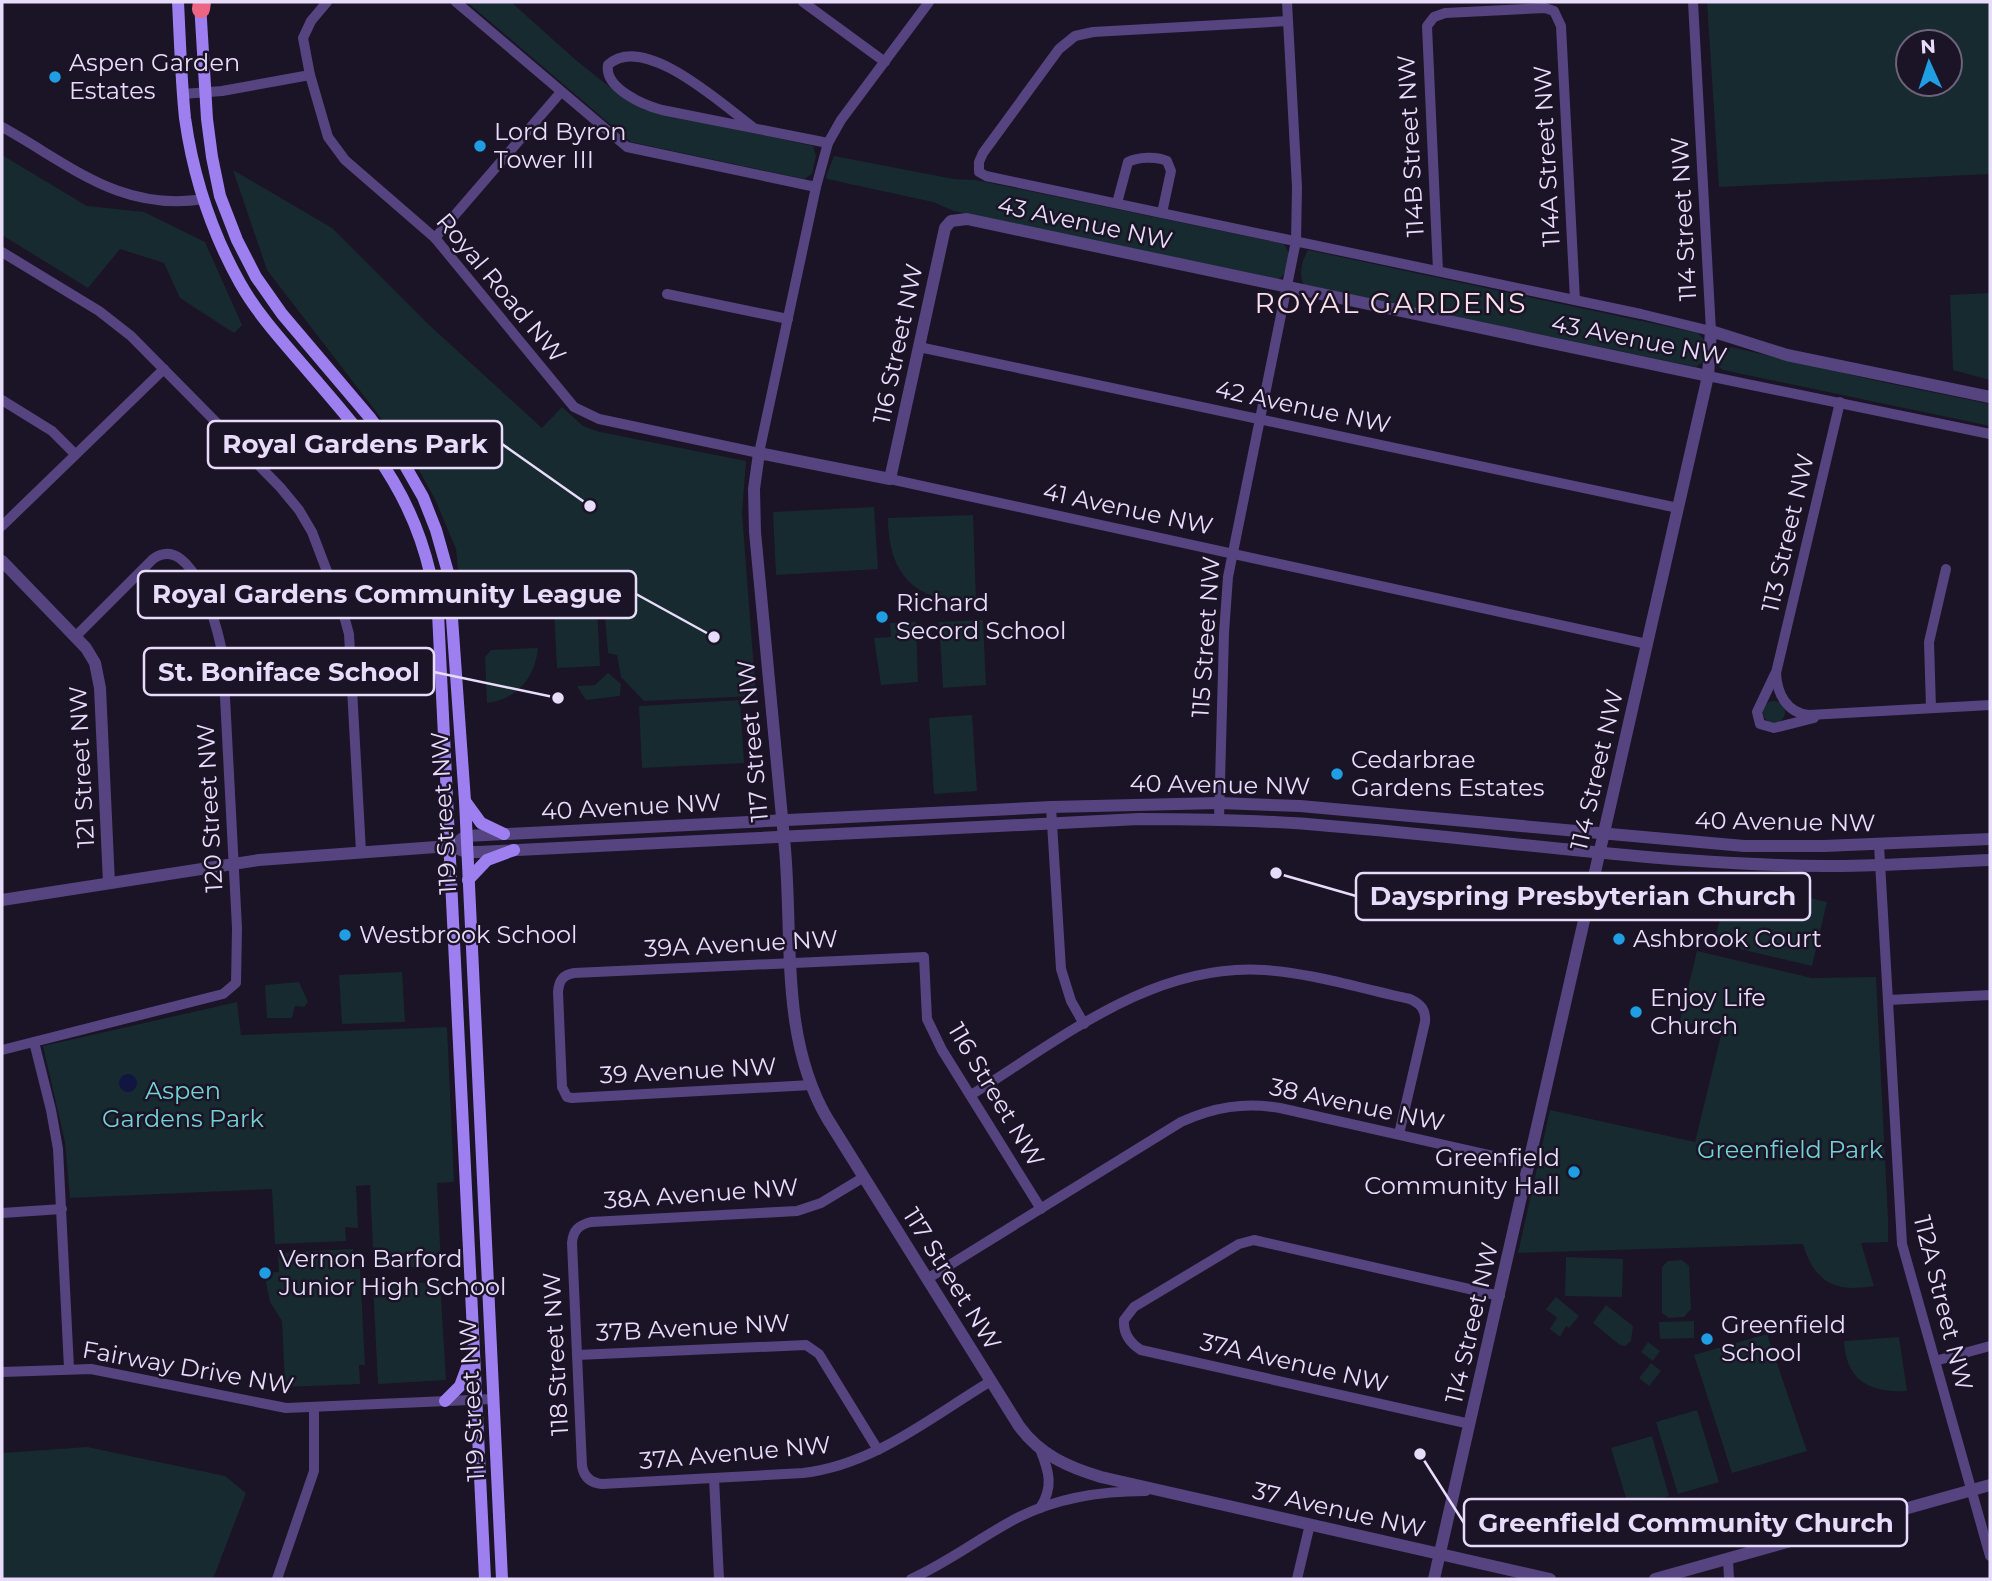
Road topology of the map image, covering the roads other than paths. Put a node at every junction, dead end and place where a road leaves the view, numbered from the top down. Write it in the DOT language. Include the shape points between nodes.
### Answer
graph roads {
  1 [pos="178,2"];
  2 [pos="327,2"];
  3 [pos="456,2"];
  4 [pos="803,2"];
  5 [pos="929,2"];
  6 [pos="1287,2"];
  7 [pos="1693,2"];
  8 [pos="201,4"];
  9 [pos="1554,11"];
  10 [pos="1289,21"];
  11 [pos="885,62"];
  12 [pos="310,75"];
  13 [pos="561,92"];
  14 [pos="206,93"];
  15 [pos="183,94"];
  16 [pos="2,127"];
  17 [pos="754,128"];
  18 [pos="828,144"];
  19 [pos="816,187"];
  20 [pos="220,197"];
  21 [pos="204,199"];
  22 [pos="1117,203"];
  23 [pos="1162,213"];
  24 [pos="951,221"];
  25 [pos="435,238"];
  26 [pos="1296,241"];
  27 [pos="2,252"];
  28 [pos="1438,271"];
  29 [pos="1288,287"];
  30 [pos="667,294"];
  31 [pos="1575,300"];
  32 [pos="788,319"];
  33 [pos="1711,331"];
  34 [pos="919,348"];
  35 [pos="164,369"];
  36 [pos="1708,376"];
  37 [pos="1990,397"];
  38 [pos="2,400"];
  39 [pos="1840,402"];
  40 [pos="599,419"];
  41 [pos="1259,419"];
  42 [pos="1990,434"];
  43 [pos="759,453"];
  44 [pos="75,454"];
  45 [pos="890,479"];
  46 [pos="1678,508"];
  47 [pos="2,526"];
  48 [pos="1231,552"];
  49 [pos="2,561"];
  50 [pos="1946,569"];
  51 [pos="76,635"];
  52 [pos="1647,644"];
  53 [pos="1776,673"];
  54 [pos="1990,705"];
  55 [pos="1931,708"];
  56 [pos="1825,714"];
  57 [pos="465,801"];
  58 [pos="1219,803"];
  59 [pos="1051,807"];
  60 [pos="1219,820"];
  61 [pos="782,821"];
  62 [pos="1052,822"];
  63 [pos="505,834"];
  64 [pos="1605,834"];
  65 [pos="466,836"];
  66 [pos="783,836"];
  67 [pos="1990,839"];
  68 [pos="1879,845"];
  69 [pos="450,846"];
  70 [pos="514,849"];
  71 [pos="361,852"];
  72 [pos="467,852"];
  73 [pos="1600,853"];
  74 [pos="1990,860"];
  75 [pos="233,863"];
  76 [pos="1880,866"];
  77 [pos="468,880"];
  78 [pos="109,883"];
  79 [pos="2,900"];
  80 [pos="924,957"];
  81 [pos="791,962"];
  82 [pos="1990,995"];
  83 [pos="1888,1000"];
  84 [pos="1084,1024"];
  85 [pos="34,1042"];
  86 [pos="2,1050"];
  87 [pos="811,1085"];
  88 [pos="971,1095"];
  89 [pos="567,1097"];
  90 [pos="1399,1134"];
  91 [pos="1529,1164"];
  92 [pos="864,1177"];
  93 [pos="62,1209"];
  94 [pos="1041,1209"];
  95 [pos="2,1213"];
  96 [pos="577,1228"];
  97 [pos="927,1279"];
  98 [pos="1500,1296"];
  99 [pos="1990,1346"];
  100 [pos="473,1348"];
  101 [pos="577,1355"];
  102 [pos="1935,1362"];
  103 [pos="69,1368"];
  104 [pos="2,1372"];
  105 [pos="991,1381"];
  106 [pos="493,1399"];
  107 [pos="476,1400"];
  108 [pos="445,1401"];
  109 [pos="314,1408"];
  110 [pos="1470,1424"];
  111 [pos="1040,1449"];
  112 [pos="878,1450"];
  113 [pos="587,1478"];
  114 [pos="714,1478"];
  115 [pos="1990,1485"];
  116 [pos="1972,1490"];
  117 [pos="1160,1491"];
  118 [pos="1040,1508"];
  119 [pos="1310,1524"];
  120 [pos="1440,1555"];
  121 [pos="1990,1556"];
  122 [pos="1728,1559"];
  123 [pos="277,1579"];
  124 [pos="485,1579"];
  125 [pos="502,1579"];
  126 [pos="719,1579"];
  127 [pos="911,1579"];
  128 [pos="1297,1579"];
  129 [pos="1434,1579"];
  130 [pos="1550,1579"];
  131 [pos="1655,1579"];
  132 [pos="1729,1579"];
  1 -- 15 [label="main road, 119 Street NW"];
  2 -- 12 [label="street, Royal Road NW" via="303,38"];
  3 -- 13 [label="street"];
  4 -- 11 [label="street"];
  5 -- 11 [label="street, 117 Street NW"];
  6 -- 10 [label="street, 115 Street NW"];
  7 -- 33 [label="street, 114 Street NW"];
  8 -- 14 [label="main road, 119 Street NW"];
  9 -- 28 [label="street, 114B Street NW" via="1445,13 1431,19 1426,35"];
  9 -- 31 [label="street, 114A Street NW" via="1561,26"];
  10 -- 22 [label="street, 43 Avenue NW" via="1093,32 1075,36 1059,49 983,153 979,172"];
  10 -- 26 [label="street, 115 Street NW"];
  11 -- 18 [label="street, 117 Street NW"];
  12 -- 14 [label="street"];
  12 -- 25 [label="street, Royal Road NW" via="335,147"];
  13 -- 19 [label="street" via="627,147"];
  13 -- 25 [label="street"];
  14 -- 15 [label="street"];
  14 -- 20 [label="main road, 119 Street NW"];
  15 -- 21 [label="main road, 119 Street NW"];
  16 -- 21 [label="street" via="119,193 144,200"];
  17 -- 17 [label="street" via="658,61 629,57 608,65 609,79 646,106"];
  17 -- 18 [label="street"];
  18 -- 19 [label="street, 117 Street NW"];
  19 -- 32 [label="street, 117 Street NW"];
  20 -- 21 [label="street"];
  20 -- 57 [label="main road, 119 Street NW" via="256,277 371,419 423,497 449,576"];
  21 -- 69 [label="main road, 119 Street NW" via="221,247 242,286 390,472 420,535 438,613"];
  22 -- 23 [label="street, 43 Avenue NW"];
  22 -- 23 [label="street, 43 Avenue NW" via="1128,162 1161,158 1171,171"];
  23 -- 26 [label="street, 43 Avenue NW"];
  24 -- 29 [label="street, 43 Avenue NW" via="967,219"];
  24 -- 34 [label="street, 116 Street NW" via="945,228"];
  25 -- 40 [label="street, Royal Road NW" via="573,407"];
  26 -- 28 [label="street, 43 Avenue NW"];
  26 -- 29 [label="street, 115 Street NW"];
  27 -- 35 [label="street" via="114,322"];
  28 -- 31 [label="street, 43 Avenue NW"];
  29 -- 36 [label="street, 43 Avenue NW"];
  29 -- 41 [label="street, 115 Street NW"];
  30 -- 32 [label="street"];
  31 -- 33 [label="street, 43 Avenue NW"];
  32 -- 43 [label="street, 117 Street NW"];
  33 -- 36 [label="street, 114 Street NW"];
  33 -- 37 [label="street, 43 Avenue NW" via="1787,355"];
  34 -- 41 [label="street, 42 Avenue NW"];
  34 -- 45 [label="street, 116 Street NW"];
  35 -- 44 [label="street"];
  35 -- 71 [label="street" via="280,487 312,532 349,634"];
  36 -- 39 [label="street, 43 Avenue NW"];
  36 -- 46 [label="street, 114 Street NW"];
  38 -- 44 [label="street" via="52,431"];
  39 -- 42 [label="street, 43 Avenue NW"];
  39 -- 53 [label="street, 113 Street NW"];
  40 -- 43 [label="street, 41 Avenue NW"];
  41 -- 46 [label="street, 42 Avenue NW"];
  41 -- 48 [label="street, 115 Street NW"];
  43 -- 45 [label="street, 41 Avenue NW"];
  43 -- 61 [label="street, 117 Street NW" via="755,532"];
  44 -- 47 [label="street"];
  45 -- 48 [label="street, 41 Avenue NW"];
  46 -- 52 [label="street, 114 Street NW"];
  48 -- 52 [label="street, 41 Avenue NW"];
  48 -- 58 [label="street, 115 Street NW" via="1225,600"];
  49 -- 51 [label="street, 121 Street NW"];
  50 -- 55 [label="street" via="1929,642"];
  51 -- 75 [label="street, 120 Street NW" via="163,554 177,556 197,581 219,634 223,659"];
  51 -- 78 [label="street, 121 Street NW" via="91,656 98,678"];
  52 -- 64 [label="street, 114 Street NW"];
  53 -- 56 [label="street" via="1780,693 1795,712"];
  53 -- 56 [label="street, 113 Street NW" via="1757,712 1760,724 1774,728"];
  54 -- 55 [label="street"];
  55 -- 56 [label="street"];
  57 -- 63 [label="main road" via="481,823"];
  57 -- 65 [label="main road, 119 Street NW"];
  58 -- 59 [label="street, 40 Avenue NW"];
  58 -- 60 [label="street, 115 Street NW"];
  58 -- 64 [label="street, 40 Avenue NW"];
  59 -- 61 [label="street, 40 Avenue NW"];
  59 -- 62 [label="street"];
  60 -- 62 [label="street, 40 Avenue NW"];
  60 -- 73 [label="street, 40 Avenue NW" via="1348,827"];
  61 -- 63 [label="street, 40 Avenue NW"];
  61 -- 66 [label="street, 117 Street NW"];
  62 -- 66 [label="street, 40 Avenue NW"];
  62 -- 84 [label="street" via="1060,969"];
  63 -- 65 [label="street, 40 Avenue NW"];
  64 -- 68 [label="street, 40 Avenue NW" via="1744,846"];
  64 -- 73 [label="street, 114 Street NW"];
  65 -- 69 [label="street, 40 Avenue NW"];
  65 -- 72 [label="main road, 119 Street NW"];
  66 -- 70 [label="street, 40 Avenue NW"];
  66 -- 81 [label="street, 117 Street NW"];
  67 -- 68 [label="street, 40 Avenue NW"];
  68 -- 76 [label="street, 112A Street NW"];
  69 -- 71 [label="street, 40 Avenue NW"];
  69 -- 72 [label="street, 40 Avenue NW"];
  69 -- 100 [label="main road, 119 Street NW"];
  70 -- 72 [label="street, 40 Avenue NW"];
  70 -- 77 [label="main road" via="487,860"];
  71 -- 75 [label="street, 40 Avenue NW"];
  72 -- 77 [label="main road, 119 Street NW"];
  73 -- 76 [label="street, 40 Avenue NW" via="1778,865"];
  73 -- 91 [label="street, 114 Street NW"];
  74 -- 76 [label="street, 40 Avenue NW"];
  75 -- 78 [label="street, 40 Avenue NW"];
  75 -- 85 [label="street, 120 Street NW" via="236,983 223,995"];
  76 -- 83 [label="street, 112A Street NW"];
  77 -- 106 [label="main road, 119 Street NW"];
  78 -- 79 [label="street, 40 Avenue NW"];
  80 -- 81 [label="street, 39A Avenue NW"];
  80 -- 88 [label="street, 116 Street NW" via="927,1019"];
  81 -- 87 [label="street, 117 Street NW" via="795,1024"];
  81 -- 89 [label="street, 39A Avenue NW" via="574,973 561,979 562,1087"];
  82 -- 83 [label="street"];
  83 -- 102 [label="street, 112A Street NW" via="1901,1236"];
  84 -- 88 [label="street"];
  84 -- 90 [label="street" via="1160,985 1247,970 1296,974 1410,999 1422,1006 1425,1015"];
  85 -- 86 [label="street"];
  85 -- 93 [label="street" via="55,1126"];
  87 -- 89 [label="street, 39 Avenue NW"];
  87 -- 92 [label="street, 117 Street NW"];
  88 -- 94 [label="street, 116 Street NW"];
  90 -- 91 [label="street, 38 Avenue NW"];
  90 -- 94 [label="street, 38 Avenue NW" via="1266,1105 1233,1105 1181,1122"];
  91 -- 98 [label="street, 114 Street NW"];
  92 -- 96 [label="street, 38A Avenue NW" via="821,1203 797,1211 591,1222"];
  92 -- 97 [label="street, 117 Street NW"];
  93 -- 95 [label="street"];
  93 -- 103 [label="street"];
  94 -- 97 [label="street, 38 Avenue NW"];
  96 -- 101 [label="street, 118 Street NW" via="572,1243"];
  97 -- 105 [label="street, 117 Street NW"];
  98 -- 110 [label="street, 114 Street NW"];
  98 -- 110 [label="street, 37A Avenue NW" via="1254,1240 1239,1244 1126,1315 1130,1340 1141,1350"];
  99 -- 102 [label="street"];
  100 -- 107 [label="main road, 119 Street NW"];
  100 -- 108 [label="main road" via="460,1386"];
  101 -- 112 [label="street, 37B Avenue NW" via="811,1346"];
  101 -- 113 [label="street, 118 Street NW" via="582,1466"];
  102 -- 116 [label="street, 112A Street NW"];
  103 -- 104 [label="street, Fairway Drive NW"];
  103 -- 109 [label="street, Fairway Drive NW" via="270,1406"];
  105 -- 111 [label="street, 117 Street NW" via="1019,1426"];
  105 -- 112 [label="street, 37A Avenue NW"];
  106 -- 107 [label="street, Fairway Drive NW"];
  106 -- 125 [label="main road, 119 Street NW"];
  107 -- 108 [label="street, Fairway Drive NW"];
  107 -- 124 [label="main road, 119 Street NW"];
  108 -- 109 [label="street, Fairway Drive NW"];
  109 -- 123 [label="street" via="314,1471"];
  110 -- 120 [label="street, 114 Street NW"];
  111 -- 117 [label="street, 37 Avenue NW" via="1080,1471"];
  111 -- 118 [label="street" via="1049,1483"];
  112 -- 114 [label="street, 37A Avenue NW" via="827,1470"];
  113 -- 114 [label="street, 37A Avenue NW" via="602,1484"];
  114 -- 126 [label="street"];
  115 -- 116 [label="street"];
  116 -- 121 [label="street, 112A Street NW"];
  116 -- 122 [label="street"];
  117 -- 118 [label="street, 37 Avenue NW" via="1101,1494"];
  117 -- 119 [label="street, 37 Avenue NW"];
  118 -- 127 [label="street, 37 Avenue NW"];
  119 -- 120 [label="street, 37 Avenue NW"];
  119 -- 128 [label="street"];
  120 -- 129 [label="street, 114 Street NW"];
  120 -- 130 [label="street, 37 Avenue NW"];
  122 -- 131 [label="street"];
  122 -- 132 [label="street"];
}
